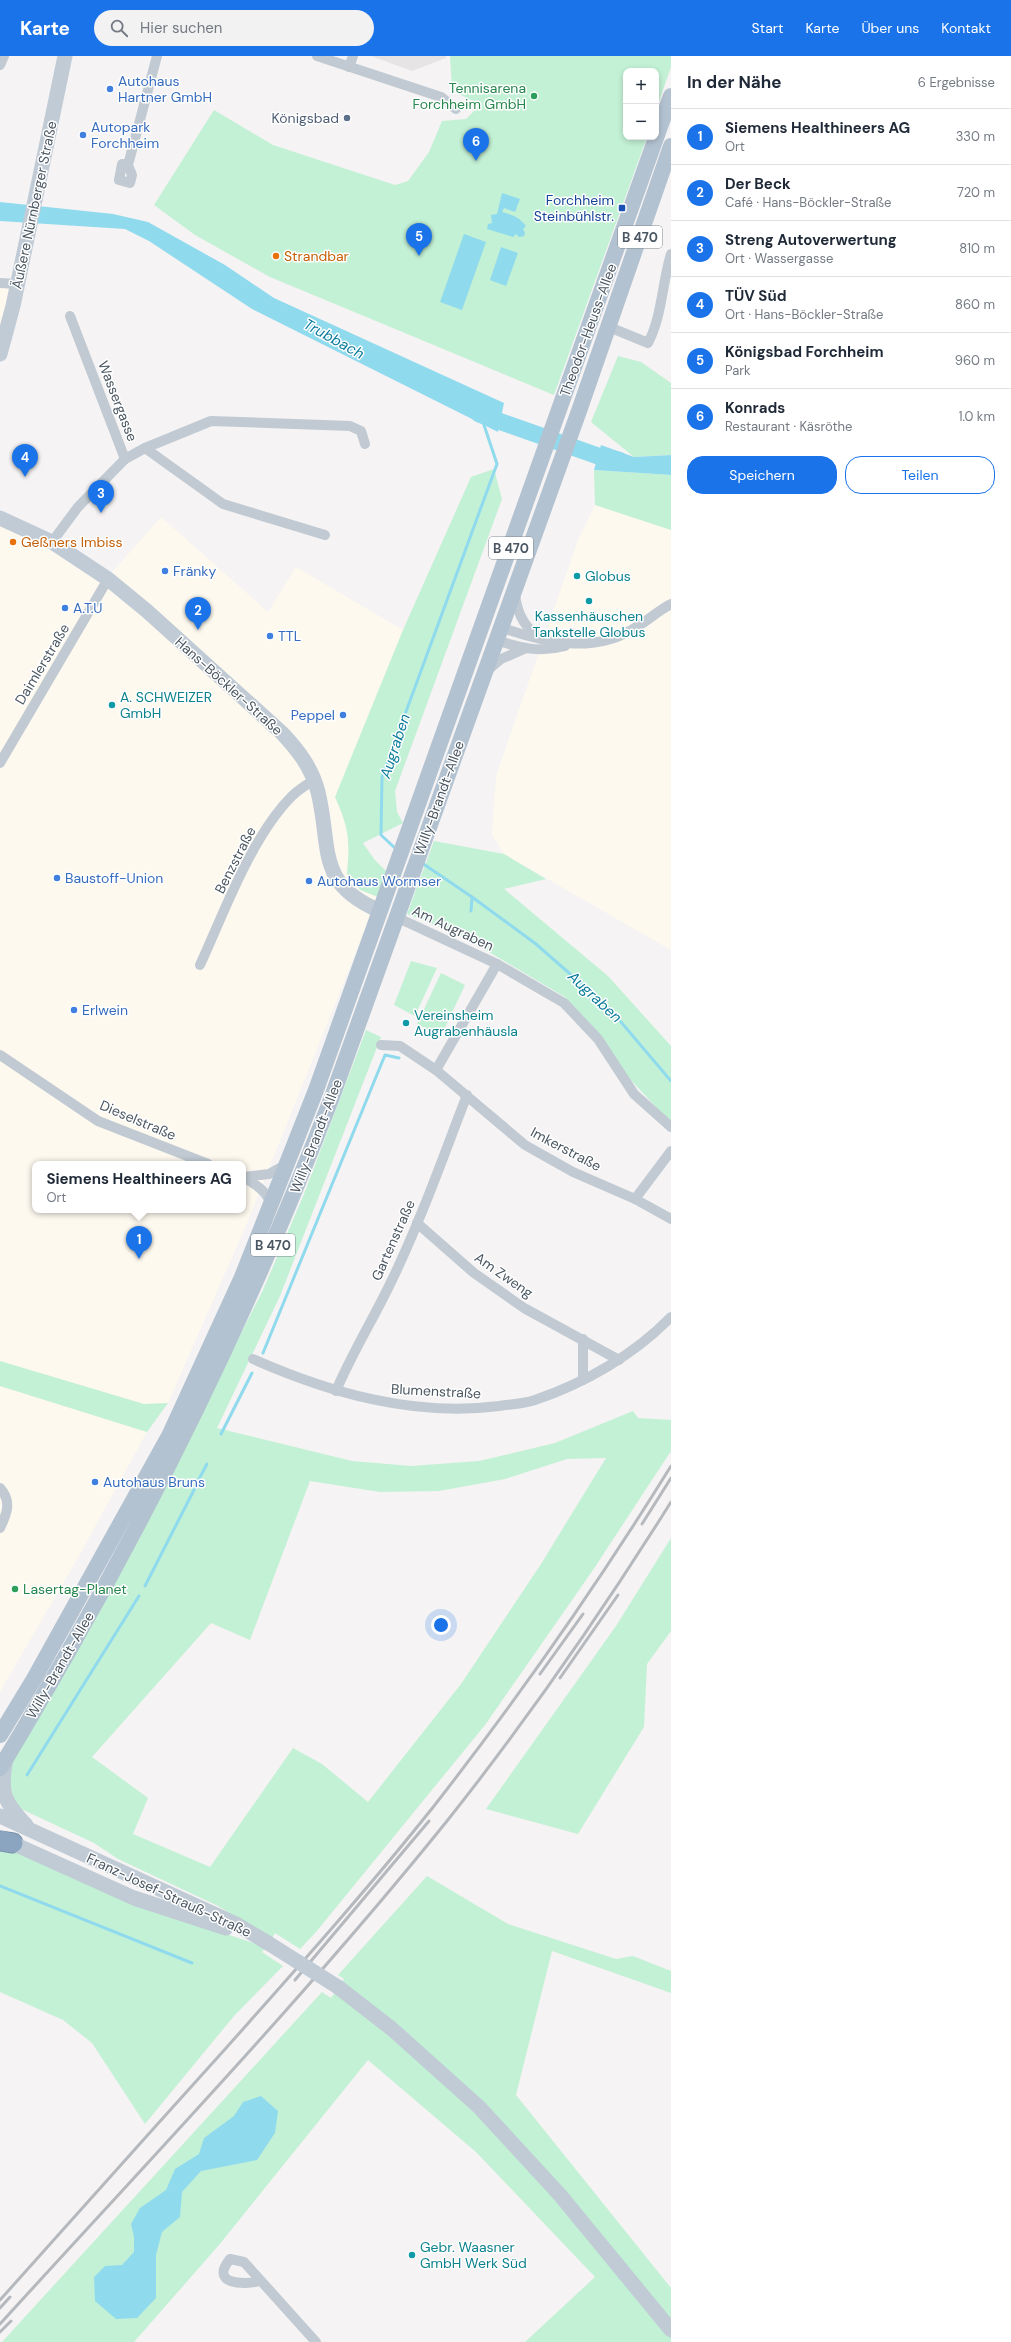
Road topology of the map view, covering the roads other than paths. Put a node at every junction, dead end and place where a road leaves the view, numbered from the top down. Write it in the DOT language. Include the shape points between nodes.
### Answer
graph roads {
  1 [pos="4,56"];
  2 [pos="65,56"];
  3 [pos="158,56"];
  4 [pos="317,56"];
  5 [pos="352,56"];
  6 [pos="0,65"];
  7 [pos="349,67"];
  8 [pos="671,96"];
  9 [pos="456,109"];
  10 [pos="671,146"];
  11 [pos="128,165"];
  12 [pos="671,254"];
  13 [pos="0,283"];
  14 [pos="18,284"];
  15 [pos="70,316"];
  16 [pos="592,321"];
  17 [pos="609,327"];
  18 [pos="0,354"];
  19 [pos="365,444"];
  20 [pos="145,448"];
  21 [pos="126,459"];
  22 [pos="539,470"];
  23 [pos="557,471"];
  24 [pos="0,518"];
  25 [pos="325,535"];
  26 [pos="52,542"];
  27 [pos="108,579"];
  28 [pos="514,588"];
  29 [pos="671,604"];
  30 [pos="482,628"];
  31 [pos="498,633"];
  32 [pos="540,639"];
  33 [pos="571,645"];
  34 [pos="524,649"];
  35 [pos="483,676"];
  36 [pos="0,763"];
  37 [pos="314,780"];
  38 [pos="380,911"];
  39 [pos="396,917"];
  40 [pos="497,964"];
  41 [pos="200,965"];
  42 [pos="381,1045"];
  43 [pos="0,1055"];
  44 [pos="436,1070"];
  45 [pos="466,1095"];
  46 [pos="671,1127"];
  47 [pos="671,1151"];
  48 [pos="200,1161"];
  49 [pos="288,1162"];
  50 [pos="246,1177"];
  51 [pos="246,1179"];
  52 [pos="635,1199"];
  53 [pos="271,1206"];
  54 [pos="671,1219"];
  55 [pos="417,1223"];
  56 [pos="671,1317"];
  57 [pos="583,1339"];
  58 [pos="253,1358"];
  59 [pos="619,1360"];
  60 [pos="583,1380"];
  61 [pos="336,1391"];
  62 [pos="0,1488"];
  63 [pos="0,1528"];
  64 [pos="0,1735"];
  65 [pos="3,1763"];
  66 [pos="0,1816"];
  67 [pos="30,1830"];
  68 [pos="4,1840"];
  69 [pos="264,1940"];
  70 [pos="261,2281"];
  71 [pos="670,2331"];
  72 [pos="316,2342"];
  1 -- 6 [label="street"];
  2 -- 14 [label="main road, Äußere Nürnberger Straße"];
  3 -- 11 [label="street"];
  4 -- 7 [label="street"];
  5 -- 7 [label="street"];
  7 -- 9 [label="street" via="441,97"];
  8 -- 16 [label="main road, Theodor-Heuss-Allee / B 470"];
  10 -- 17 [label="main road, Theodor-Heuss-Allee / B 470"];
  12 -- 17 [label="street" via="665,273 656,328 648,344"];
  13 -- 14 [label="street"];
  14 -- 18 [label="main road, Äußere Nürnberger Straße"];
  15 -- 21 [label="street, Wassergasse"];
  16 -- 17 [label="main road"];
  16 -- 22 [label="main road, Theodor-Heuss-Allee / B 470"];
  17 -- 23 [label="main road, Theodor-Heuss-Allee / B 470"];
  19 -- 20 [label="street" via="361,431 350,426 211,421"];
  20 -- 21 [label="street"];
  20 -- 25 [label="street" via="223,504"];
  21 -- 26 [label="street, Wassergasse" via="78,507"];
  22 -- 30 [label="main road, Willy-Brandt-Allee / B 470"];
  23 -- 28 [label="main road, Willy-Brandt-Allee / B 470"];
  24 -- 26 [label="main road, Hans-Böckler-Straße"];
  26 -- 27 [label="main road, Hans-Böckler-Straße"];
  27 -- 36 [label="street, Daimlerstraße"];
  27 -- 37 [label="main road, Hans-Böckler-Straße" via="282,733 301,754"];
  28 -- 31 [label="main road, Willy-Brandt-Allee / B 470"];
  28 -- 32 [label="street" via="523,623"];
  29 -- 33 [label="street" via="631,630 602,641"];
  30 -- 31 [label="main road"];
  30 -- 38 [label="main road, Willy-Brandt-Allee / B 470"];
  31 -- 32 [label="street"];
  31 -- 34 [label="street"];
  31 -- 35 [label="main road, Willy-Brandt-Allee / B 470"];
  32 -- 33 [label="street"];
  33 -- 34 [label="street" via="556,649"];
  34 -- 35 [label="street" via="492,664"];
  35 -- 39 [label="main road, Willy-Brandt-Allee / B 470"];
  37 -- 38 [label="main road, Hans-Böckler-Straße" via="320,803 326,851 332,870 350,894 361,903"];
  37 -- 41 [label="street, Benzstraße" via="292,796 273,818 249,859"];
  38 -- 39 [label="main road"];
  38 -- 49 [label="main road, Willy-Brandt-Allee / B 470"];
  39 -- 40 [label="street, Am Augraben"];
  39 -- 65 [label="main road, Willy-Brandt-Allee / B 470" via="295,1193 250,1298 159,1485 106,1585"];
  40 -- 44 [label="street, Am Augraben"];
  40 -- 46 [label="street, Am Augraben" via="564,1003 598,1039 634,1094"];
  42 -- 44 [label="street, Imkerstraße" via="400,1046"];
  43 -- 48 [label="street, Dieselstraße" via="98,1121"];
  44 -- 45 [label="street, Imkerstraße"];
  45 -- 52 [label="street, Imkerstraße" via="525,1145 573,1172"];
  45 -- 55 [label="street, Gartenstraße"];
  47 -- 52 [label="street"];
  49 -- 50 [label="street" via="269,1174"];
  49 -- 53 [label="main road, Willy-Brandt-Allee / B 470"];
  51 -- 53 [label="street" via="269,1197"];
  52 -- 54 [label="street"];
  53 -- 64 [label="main road, Willy-Brandt-Allee / B 470" via="212,1347 169,1436 34,1679"];
  55 -- 57 [label="street, Am Zweng" via="474,1273 524,1308"];
  55 -- 61 [label="street, Gartenstraße" via="392,1281 348,1363"];
  56 -- 59 [label="street, Blumenstraße" via="654,1335"];
  57 -- 59 [label="street, Am Zweng"];
  57 -- 60 [label="street"];
  58 -- 61 [label="street, Blumenstraße" via="298,1379"];
  59 -- 60 [label="street, Blumenstraße"];
  60 -- 61 [label="street, Blumenstraße" via="534,1401 471,1409 389,1404"];
  62 -- 63 [label="street" via="6,1496 8,1505"];
  65 -- 67 [label="main road" via="2,1792 16,1815"];
  66 -- 67 [label="main road, Franz-Josef-Strauß-Straße"];
  67 -- 69 [label="main road, Franz-Josef-Strauß-Straße" via="236,1924"];
  68 -- 69 [label="main road, Franz-Josef-Strauß-Straße" via="134,1898"];
  69 -- 71 [label="main road, bridge" via="338,1987 441,2070 479,2107 560,2195"];
  70 -- 72 [label="street"];
}
